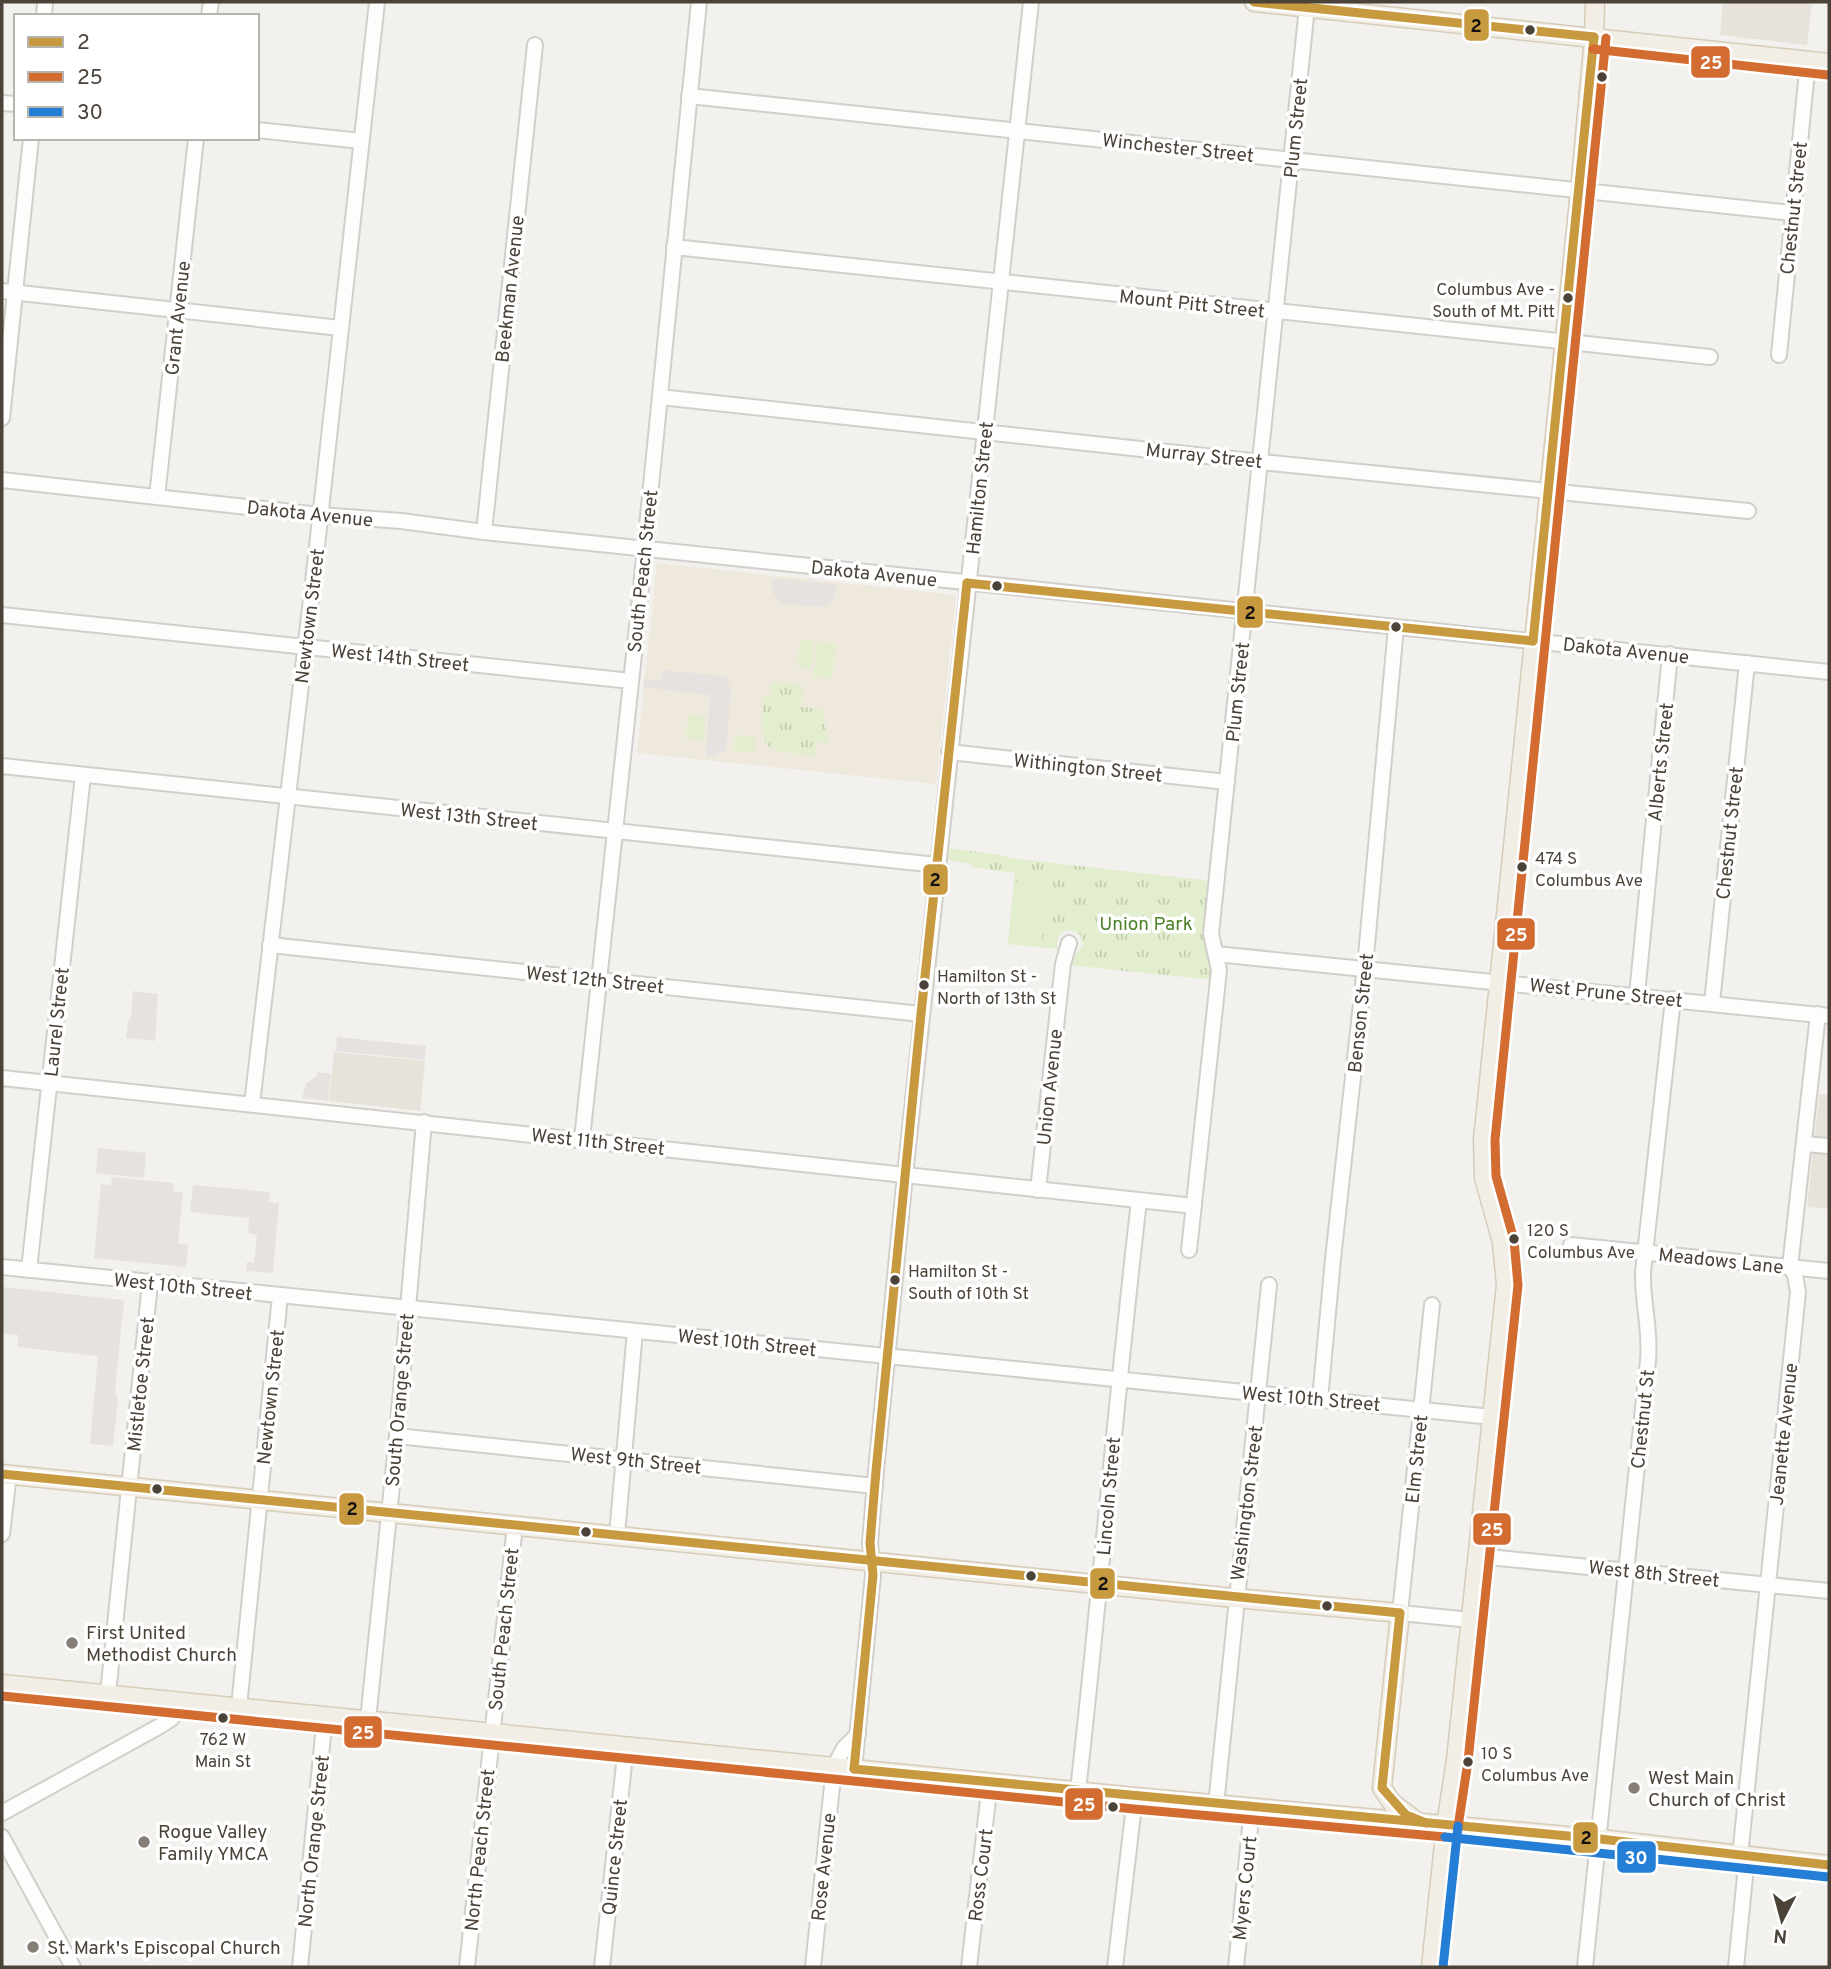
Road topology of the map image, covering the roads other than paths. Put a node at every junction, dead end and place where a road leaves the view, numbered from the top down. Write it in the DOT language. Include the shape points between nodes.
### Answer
graph roads {
  1 [pos="377,2"];
  2 [pos="699,2"];
  3 [pos="1031,2"];
  4 [pos="1254,2"];
  5 [pos="1595,2"];
  6 [pos="1307,7"];
  7 [pos="1594,37"];
  8 [pos="535,45"];
  9 [pos="1808,61"];
  10 [pos="1829,63"];
  11 [pos="689,96"];
  12 [pos="259,130"];
  13 [pos="1016,130"];
  14 [pos="31,140"];
  15 [pos="196,140"];
  16 [pos="361,141"];
  17 [pos="1292,159"];
  18 [pos="1580,191"];
  19 [pos="1792,213"];
  20 [pos="674,247"];
  21 [pos="1000,283"];
  22 [pos="8,291"];
  23 [pos="178,310"];
  24 [pos="1277,311"];
  25 [pos="340,328"];
  26 [pos="1564,341"];
  27 [pos="1779,355"];
  28 [pos="1710,357"];
  29 [pos="660,397"];
  30 [pos="2,418"];
  31 [pos="985,431"];
  32 [pos="1261,462"];
  33 [pos="2,480"];
  34 [pos="1549,491"];
  35 [pos="157,497"];
  36 [pos="1748,511"];
  37 [pos="320,515"];
  38 [pos="484,533"];
  39 [pos="645,548"];
  40 [pos="967,583"];
  41 [pos="1245,612"];
  42 [pos="2,615"];
  43 [pos="1396,628"];
  44 [pos="1533,641"];
  45 [pos="305,648"];
  46 [pos="1670,654"];
  47 [pos="1747,663"];
  48 [pos="1829,673"];
  49 [pos="631,681"];
  50 [pos="949,752"];
  51 [pos="2,766"];
  52 [pos="83,775"];
  53 [pos="1227,782"];
  54 [pos="288,797"];
  55 [pos="615,831"];
  56 [pos="937,865"];
  57 [pos="1069,943"];
  58 [pos="270,945"];
  59 [pos="1216,954"];
  60 [pos="1365,967"];
  61 [pos="600,980"];
  62 [pos="1499,982"];
  63 [pos="1637,995"];
  64 [pos="1673,999"];
  65 [pos="1712,1003"];
  66 [pos="921,1014"];
  67 [pos="1823,1015"];
  68 [pos="2,1078"];
  69 [pos="50,1083"];
  70 [pos="253,1104"];
  71 [pos="424,1122"];
  72 [pos="582,1139"];
  73 [pos="1804,1144"];
  74 [pos="1829,1146"];
  75 [pos="905,1175"];
  76 [pos="1038,1189"];
  77 [pos="1139,1201"];
  78 [pos="1194,1206"];
  79 [pos="1571,1245"];
  80 [pos="1189,1250"];
  81 [pos="1645,1253"];
  82 [pos="2,1267"];
  83 [pos="1790,1267"];
  84 [pos="29,1270"];
  85 [pos="1829,1271"];
  86 [pos="150,1283"];
  87 [pos="1269,1285"];
  88 [pos="280,1296"];
  89 [pos="1432,1305"];
  90 [pos="408,1308"];
  91 [pos="635,1331"];
  92 [pos="888,1356"];
  93 [pos="1118,1379"];
  94 [pos="1259,1394"];
  95 [pos="1320,1399"];
  96 [pos="1420,1409"];
  97 [pos="1492,1417"];
  98 [pos="397,1436"];
  99 [pos="625,1459"];
  100 [pos="5,1474"];
  101 [pos="875,1486"];
  102 [pos="130,1487"];
  103 [pos="260,1499"];
  104 [pos="390,1512"];
  105 [pos="515,1525"];
  106 [pos="2,1534"];
  107 [pos="617,1535"];
  108 [pos="1478,1556"];
  109 [pos="872,1560"];
  110 [pos="1626,1570"];
  111 [pos="1767,1584"];
  112 [pos="1100,1585"];
  113 [pos="1829,1591"];
  114 [pos="1235,1598"];
  115 [pos="1400,1613"];
  116 [pos="1471,1620"];
  117 [pos="2,1684"];
  118 [pos="108,1694"];
  119 [pos="183,1702"];
  120 [pos="239,1707"];
  121 [pos="325,1715"];
  122 [pos="368,1720"];
  123 [pos="492,1732"];
  124 [pos="858,1734"];
  125 [pos="626,1746"];
  126 [pos="834,1767"];
  127 [pos="854,1769"];
  128 [pos="990,1782"];
  129 [pos="1381,1788"];
  130 [pos="1078,1791"];
  131 [pos="1135,1797"];
  132 [pos="1216,1805"];
  133 [pos="1252,1808"];
  134 [pos="2,1814"];
  135 [pos="1361,1818"];
  136 [pos="1419,1822"];
  137 [pos="1446,1825"];
  138 [pos="2,1837"];
  139 [pos="1600,1839"];
  140 [pos="1740,1856"];
  141 [pos="1829,1865"];
  142 [pos="69,1966"];
  143 [pos="300,1967"];
  144 [pos="467,1967"];
  145 [pos="602,1967"];
  146 [pos="813,1967"];
  147 [pos="969,1967"];
  148 [pos="1115,1967"];
  149 [pos="1236,1967"];
  150 [pos="1431,1967"];
  151 [pos="1585,1967"];
  152 [pos="1736,1967"];
  1 -- 16 [label="street, Newtown Street"];
  2 -- 11 [label="street, South Peach Street"];
  3 -- 13 [label="street, Hamilton Street"];
  4 -- 6 [label="main road"];
  5 -- 7 [label="main road"];
  6 -- 7 [label="main road"];
  6 -- 17 [label="street, Plum Street"];
  7 -- 9 [label="main road"];
  7 -- 18 [label="main road"];
  8 -- 38 [label="street, Beekman Avenue"];
  9 -- 10 [label="main road"];
  9 -- 19 [label="street, Chestnut Street"];
  11 -- 13 [label="street, Winchester Street"];
  11 -- 20 [label="street, South Peach Street"];
  12 -- 16 [label="street"];
  13 -- 17 [label="street, Winchester Street"];
  13 -- 21 [label="street, Hamilton Street"];
  14 -- 22 [label="street"];
  15 -- 23 [label="street, Grant Avenue"];
  16 -- 25 [label="street, Newtown Street"];
  17 -- 18 [label="street, Winchester Street"];
  17 -- 24 [label="street, Plum Street"];
  18 -- 19 [label="street, Winchester Street"];
  18 -- 26 [label="main road"];
  19 -- 27 [label="street, Chestnut Street"];
  20 -- 21 [label="street, Mount Pitt Street"];
  20 -- 29 [label="street, South Peach Street"];
  21 -- 24 [label="street, Mount Pitt Street"];
  21 -- 31 [label="street, Hamilton Street"];
  22 -- 23 [label="street"];
  22 -- 30 [label="street"];
  23 -- 25 [label="street"];
  23 -- 35 [label="street, Grant Avenue"];
  24 -- 26 [label="street, Mount Pitt Street"];
  24 -- 32 [label="street, Plum Street"];
  25 -- 37 [label="street, Newtown Street"];
  26 -- 28 [label="street, Mount Pitt Street"];
  26 -- 34 [label="main road"];
  29 -- 31 [label="street, Murray Street"];
  29 -- 39 [label="street, South Peach Street"];
  31 -- 32 [label="street, Murray Street"];
  31 -- 40 [label="street, Hamilton Street"];
  32 -- 34 [label="street, Murray Street"];
  32 -- 41 [label="street, Plum Street"];
  33 -- 35 [label="street, Dakota Avenue"];
  34 -- 36 [label="street, Murray Street"];
  34 -- 44 [label="main road"];
  35 -- 37 [label="street, Dakota Avenue"];
  37 -- 38 [label="street, Dakota Avenue"];
  37 -- 45 [label="street, Newtown Street"];
  38 -- 39 [label="street, Dakota Avenue"];
  39 -- 40 [label="street, Dakota Avenue"];
  39 -- 49 [label="street, South Peach Street"];
  40 -- 41 [label="street, Dakota Avenue"];
  40 -- 50 [label="street, Hamilton Street"];
  41 -- 43 [label="street, Dakota Avenue"];
  41 -- 53 [label="street, Plum Street"];
  42 -- 45 [label="street, West 14th Street"];
  43 -- 44 [label="street, Dakota Avenue"];
  43 -- 60 [label="street, Benson Street"];
  44 -- 46 [label="street, Dakota Avenue"];
  44 -- 62 [label="main road"];
  45 -- 49 [label="street, West 14th Street"];
  45 -- 54 [label="street, Newtown Street"];
  46 -- 47 [label="street, Dakota Avenue"];
  46 -- 63 [label="street, Alberts Street"];
  47 -- 48 [label="street, Dakota Avenue"];
  47 -- 65 [label="street, Chestnut Street"];
  49 -- 55 [label="street, South Peach Street"];
  50 -- 53 [label="street, Withington Street"];
  50 -- 56 [label="street, Hamilton Street"];
  51 -- 52 [label="street, West 13th Street"];
  52 -- 54 [label="street, West 13th Street"];
  52 -- 69 [label="street, Laurel Street"];
  53 -- 59 [label="street, Plum Street" via="1211,934"];
  54 -- 55 [label="street, West 13th Street"];
  54 -- 58 [label="street, Newtown Street"];
  55 -- 56 [label="street, West 13th Street"];
  55 -- 61 [label="street, South Peach Street"];
  56 -- 66 [label="street, Hamilton Street"];
  57 -- 76 [label="street, Union Avenue"];
  58 -- 61 [label="street, West 12th Street"];
  58 -- 70 [label="street, Newtown Street"];
  59 -- 60 [label="street, West Prune Street"];
  59 -- 78 [label="street, Plum Street" via="1219,970"];
  60 -- 62 [label="street, West Prune Street"];
  60 -- 95 [label="street, Benson Street"];
  61 -- 66 [label="street, West 12th Street"];
  61 -- 72 [label="street, South Peach Street"];
  62 -- 63 [label="street, West Prune Street"];
  62 -- 97 [label="main road" via="1483,1140 1484,1178 1505,1259 1506,1285"];
  63 -- 64 [label="street, West Prune Street"];
  64 -- 65 [label="street, West Prune Street"];
  64 -- 81 [label="street, Chestnut St"];
  65 -- 67 [label="street, West Prune Street"];
  66 -- 75 [label="street, Hamilton Street"];
  67 -- 73 [label="street, Jeanette Avenue"];
  68 -- 69 [label="street, West 11th Street"];
  69 -- 70 [label="street, West 11th Street"];
  69 -- 84 [label="street, Laurel Street"];
  70 -- 71 [label="street, West 11th Street"];
  71 -- 72 [label="street, West 11th Street"];
  71 -- 90 [label="street, South Orange Street"];
  72 -- 75 [label="street, West 11th Street"];
  73 -- 74 [label="street"];
  73 -- 83 [label="street, Jeanette Avenue"];
  75 -- 76 [label="street, West 11th Street"];
  75 -- 92 [label="street, Hamilton Street"];
  76 -- 77 [label="street, West 11th Street"];
  77 -- 78 [label="street, West 11th Street"];
  77 -- 93 [label="street, Lincoln Street"];
  78 -- 80 [label="street, Plum Street"];
  79 -- 81 [label="street, Meadows Lane"];
  81 -- 83 [label="street, Meadows Lane"];
  81 -- 110 [label="street, Chestnut St" via="1643,1289 1649,1344"];
  82 -- 84 [label="street, West 10th Street"];
  83 -- 85 [label="street, Meadows Lane"];
  83 -- 111 [label="street, Jeanette Avenue" via="1798,1292"];
  84 -- 86 [label="street, West 10th Street"];
  86 -- 88 [label="street, West 10th Street"];
  86 -- 102 [label="street, Mistletoe Street"];
  87 -- 94 [label="street, Washington Street"];
  88 -- 90 [label="street, West 10th Street"];
  88 -- 103 [label="street, Newtown Street"];
  89 -- 96 [label="street, Elm Street"];
  90 -- 91 [label="street, West 10th Street"];
  90 -- 98 [label="street, South Orange Street"];
  91 -- 92 [label="street, West 10th Street"];
  91 -- 99 [label="street"];
  92 -- 93 [label="street, West 10th Street"];
  92 -- 101 [label="street, Hamilton Street"];
  93 -- 94 [label="street, West 10th Street"];
  93 -- 112 [label="street, Lincoln Street"];
  94 -- 95 [label="street, West 10th Street"];
  94 -- 114 [label="street, Washington Street"];
  95 -- 96 [label="street, West 10th Street"];
  96 -- 97 [label="street, West 10th Street"];
  96 -- 115 [label="street, Elm Street"];
  97 -- 108 [label="main road"];
  98 -- 99 [label="street, West 9th Street"];
  98 -- 104 [label="street, South Orange Street"];
  99 -- 101 [label="street, West 9th Street"];
  99 -- 107 [label="street"];
  100 -- 102 [label="main road"];
  100 -- 106 [label="street"];
  101 -- 109 [label="street, Hamilton Street"];
  102 -- 103 [label="main road"];
  102 -- 118 [label="street, Mistletoe Street"];
  103 -- 104 [label="main road"];
  103 -- 120 [label="street, Newtown Street"];
  104 -- 105 [label="main road"];
  104 -- 122 [label="street, South Orange Street"];
  105 -- 107 [label="main road"];
  105 -- 123 [label="street, South Peach Street"];
  107 -- 109 [label="main road"];
  108 -- 110 [label="street, West 8th Street"];
  108 -- 116 [label="main road"];
  109 -- 112 [label="main road"];
  109 -- 124 [label="street, Hamilton Street"];
  110 -- 111 [label="street, West 8th Street"];
  110 -- 139 [label="street, Chestnut St"];
  111 -- 113 [label="street, West 8th Street"];
  111 -- 140 [label="street, Jeanette Avenue"];
  112 -- 114 [label="main road"];
  112 -- 130 [label="street, Lincoln Street"];
  114 -- 115 [label="main road"];
  114 -- 132 [label="street, Washington Street"];
  115 -- 116 [label="street"];
  115 -- 129 [label="main road"];
  116 -- 137 [label="main road"];
  117 -- 118 [label="main road"];
  118 -- 119 [label="main road"];
  119 -- 120 [label="main road"];
  119 -- 134 [label="street" via="160,1726"];
  120 -- 121 [label="main road"];
  121 -- 122 [label="main road"];
  121 -- 143 [label="street, North Orange Street"];
  122 -- 123 [label="main road"];
  123 -- 125 [label="main road"];
  123 -- 144 [label="street, North Peach Street"];
  124 -- 126 [label="street"];
  124 -- 127 [label="street, Hamilton Street"];
  125 -- 126 [label="main road"];
  125 -- 145 [label="street, Quince Street"];
  126 -- 127 [label="main road"];
  126 -- 146 [label="street, Rose Avenue"];
  127 -- 128 [label="main road"];
  128 -- 130 [label="main road"];
  128 -- 147 [label="street, Ross Court"];
  129 -- 135 [label="main road" via="1375,1806"];
  129 -- 136 [label="main road" via="1392,1803"];
  130 -- 131 [label="main road"];
  131 -- 132 [label="main road"];
  131 -- 148 [label="street"];
  132 -- 133 [label="main road"];
  133 -- 135 [label="main road"];
  133 -- 149 [label="street, Myers Court"];
  135 -- 136 [label="main road"];
  136 -- 137 [label="main road"];
  137 -- 139 [label="main road"];
  137 -- 150 [label="main road"];
  138 -- 142 [label="street"];
  139 -- 140 [label="main road"];
  139 -- 151 [label="street, Chestnut St"];
  140 -- 141 [label="main road"];
  140 -- 152 [label="street, Jeanette Avenue" via="1745,1876"];
}
